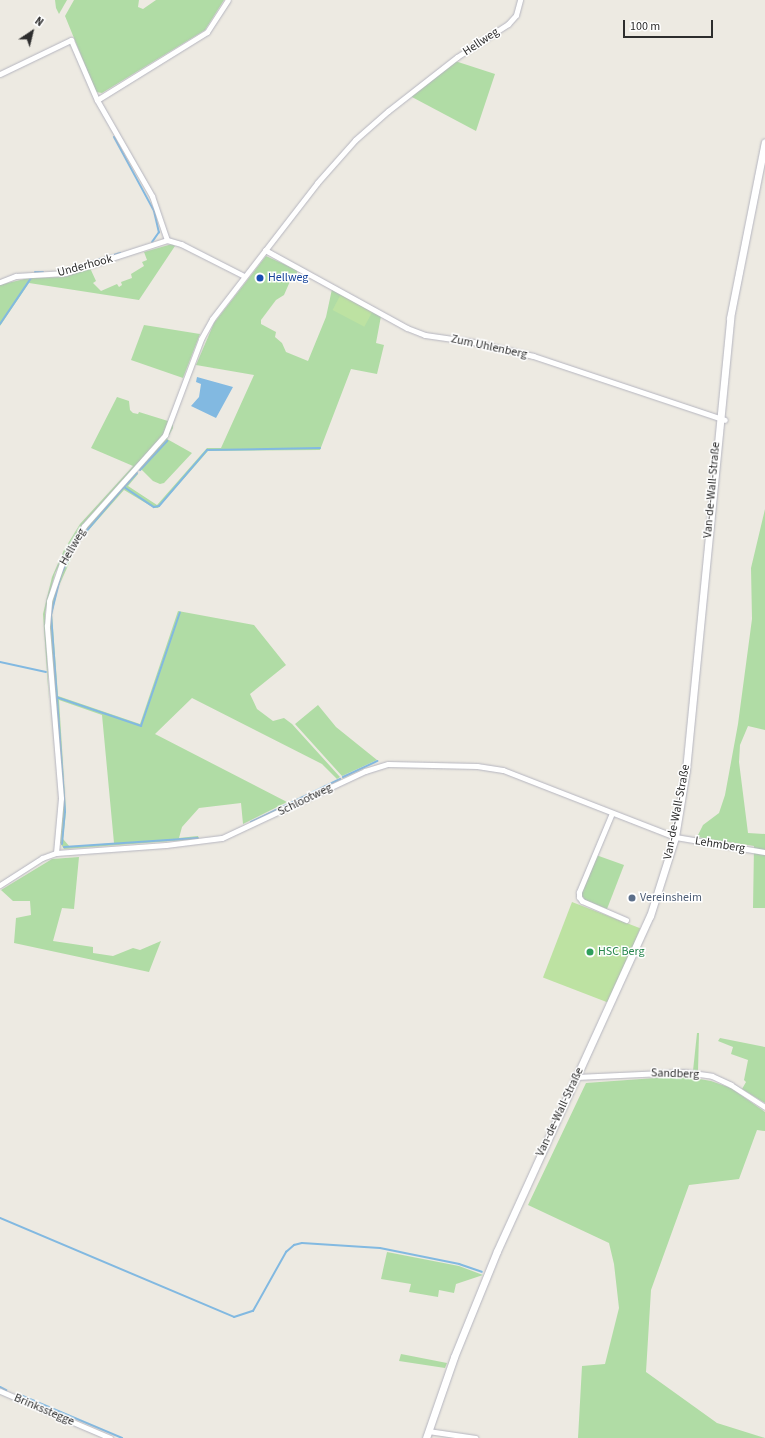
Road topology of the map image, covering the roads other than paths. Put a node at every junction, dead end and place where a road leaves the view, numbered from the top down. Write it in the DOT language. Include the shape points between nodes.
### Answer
graph roads {
  1 [pos="228,0"];
  2 [pos="520,0"];
  3 [pos="0,74"];
  4 [pos="97,100"];
  5 [pos="765,142"];
  6 [pos="167,240"];
  7 [pos="265,250"];
  8 [pos="244,276"];
  9 [pos="0,282"];
  10 [pos="722,419"];
  11 [pos="612,812"];
  12 [pos="675,837"];
  13 [pos="56,852"];
  14 [pos="765,852"];
  15 [pos="0,885"];
  16 [pos="626,920"];
  17 [pos="576,1077"];
  18 [pos="765,1107"];
  19 [pos="0,1391"];
  20 [pos="428,1431"];
  21 [pos="110,1438"];
  22 [pos="426,1438"];
  23 [pos="475,1438"];
  1 -- 4 [label="street" via="207,32"];
  2 -- 7 [label="street, Hellweg" via="516,15 508,24 423,82 355,140 317,183"];
  3 -- 4 [label="street" via="71,40"];
  4 -- 6 [label="street" via="152,196"];
  5 -- 10 [label="main road, Van-de-Wall-Straße" via="730,318"];
  6 -- 8 [label="street" via="181,244"];
  6 -- 9 [label="street, Underhook" via="65,273 16,276"];
  7 -- 8 [label="street, Hellweg"];
  7 -- 10 [label="street, Zum Uhlenberg" via="407,328 425,335 474,342 533,356"];
  8 -- 13 [label="street, Hellweg" via="212,319 201,339 165,436 84,526 62,563 53,587 47,626 61,798"];
  10 -- 12 [label="main road, Van-de-Wall-Straße" via="686,770"];
  11 -- 12 [label="street, Schlootweg"];
  11 -- 13 [label="street, Schlootweg" via="503,770 477,766 388,764 365,771 222,838 166,846"];
  11 -- 16 [label="street" via="579,897 582,902"];
  12 -- 14 [label="street, Lehmberg"];
  12 -- 17 [label="main road, Van-de-Wall-Straße" via="648,921"];
  13 -- 15 [label="street, Schlootweg"];
  17 -- 18 [label="street, Sandberg" via="685,1072 712,1076"];
  17 -- 20 [label="main road, Van-de-Wall-Straße" via="491,1265"];
  19 -- 21 [label="street, Brinksstegge"];
  20 -- 22 [label="main road, Van-de-Wall-Straße"];
  20 -- 23 [label="street"];
}
